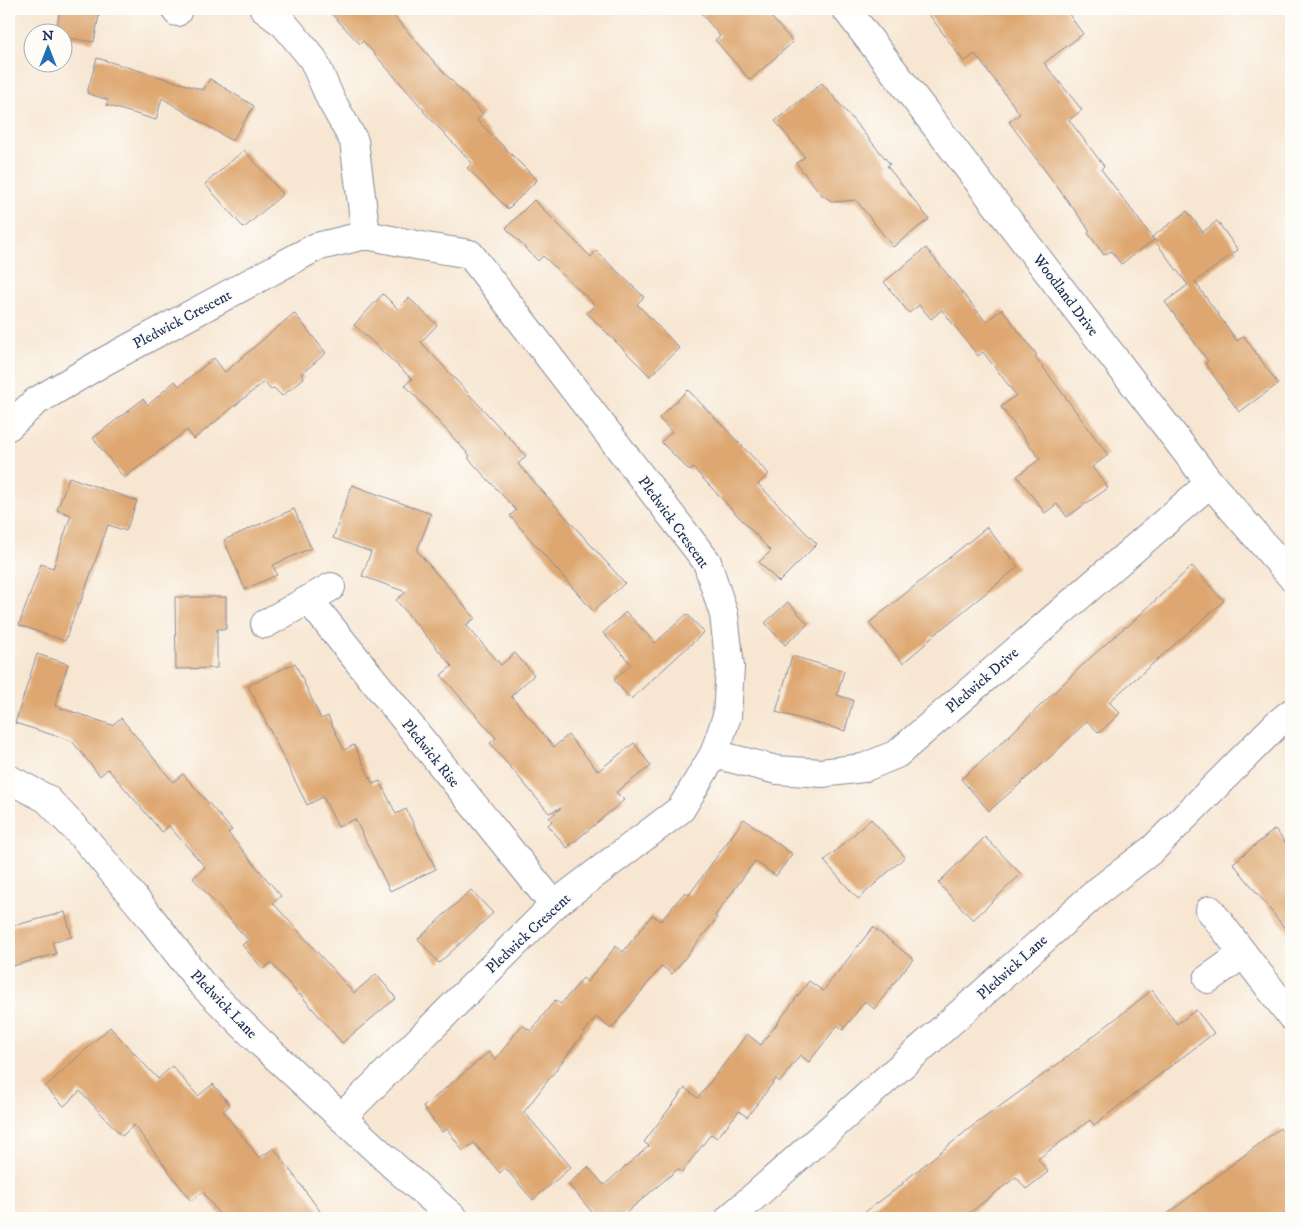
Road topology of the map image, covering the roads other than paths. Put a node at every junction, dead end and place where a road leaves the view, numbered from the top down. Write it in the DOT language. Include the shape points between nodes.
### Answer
graph roads {
  1 [pos="264,9"];
  2 [pos="846,9"];
  3 [pos="366,235"];
  4 [pos="9,426"];
  5 [pos="1210,483"];
  6 [pos="1291,576"];
  7 [pos="265,624"];
  8 [pos="1291,712"];
  9 [pos="714,754"];
  10 [pos="9,779"];
  11 [pos="554,905"];
  12 [pos="1210,910"];
  13 [pos="1243,954"];
  14 [pos="1208,979"];
  15 [pos="1291,1016"];
  16 [pos="342,1117"];
  17 [pos="454,1218"];
  18 [pos="730,1218"];
  1 -- 3 [label="street" via="284,24 313,59 354,141"];
  2 -- 5 [label="street, Woodland Drive"];
  3 -- 4 [label="street, Pledwick Crescent" via="316,247 97,365 35,402"];
  3 -- 9 [label="street, Pledwick Crescent" via="470,254 707,562 724,615 730,667 727,716"];
  5 -- 6 [label="street, Woodland Drive"];
  5 -- 9 [label="street, Pledwick Drive" via="896,754 863,768 822,773 777,770"];
  7 -- 11 [label="street, Pledwick Rise" via="320,594"];
  8 -- 18 [label="street, Pledwick Lane" via="1153,849 1098,891"];
  9 -- 11 [label="street, Pledwick Crescent" via="681,809"];
  10 -- 16 [label="street, Pledwick Lane" via="48,799 94,848 201,984"];
  11 -- 16 [label="street, Pledwick Crescent"];
  12 -- 13 [label="street"];
  13 -- 14 [label="street"];
  13 -- 15 [label="street"];
  16 -- 17 [label="street, Pledwick Lane"];
}
